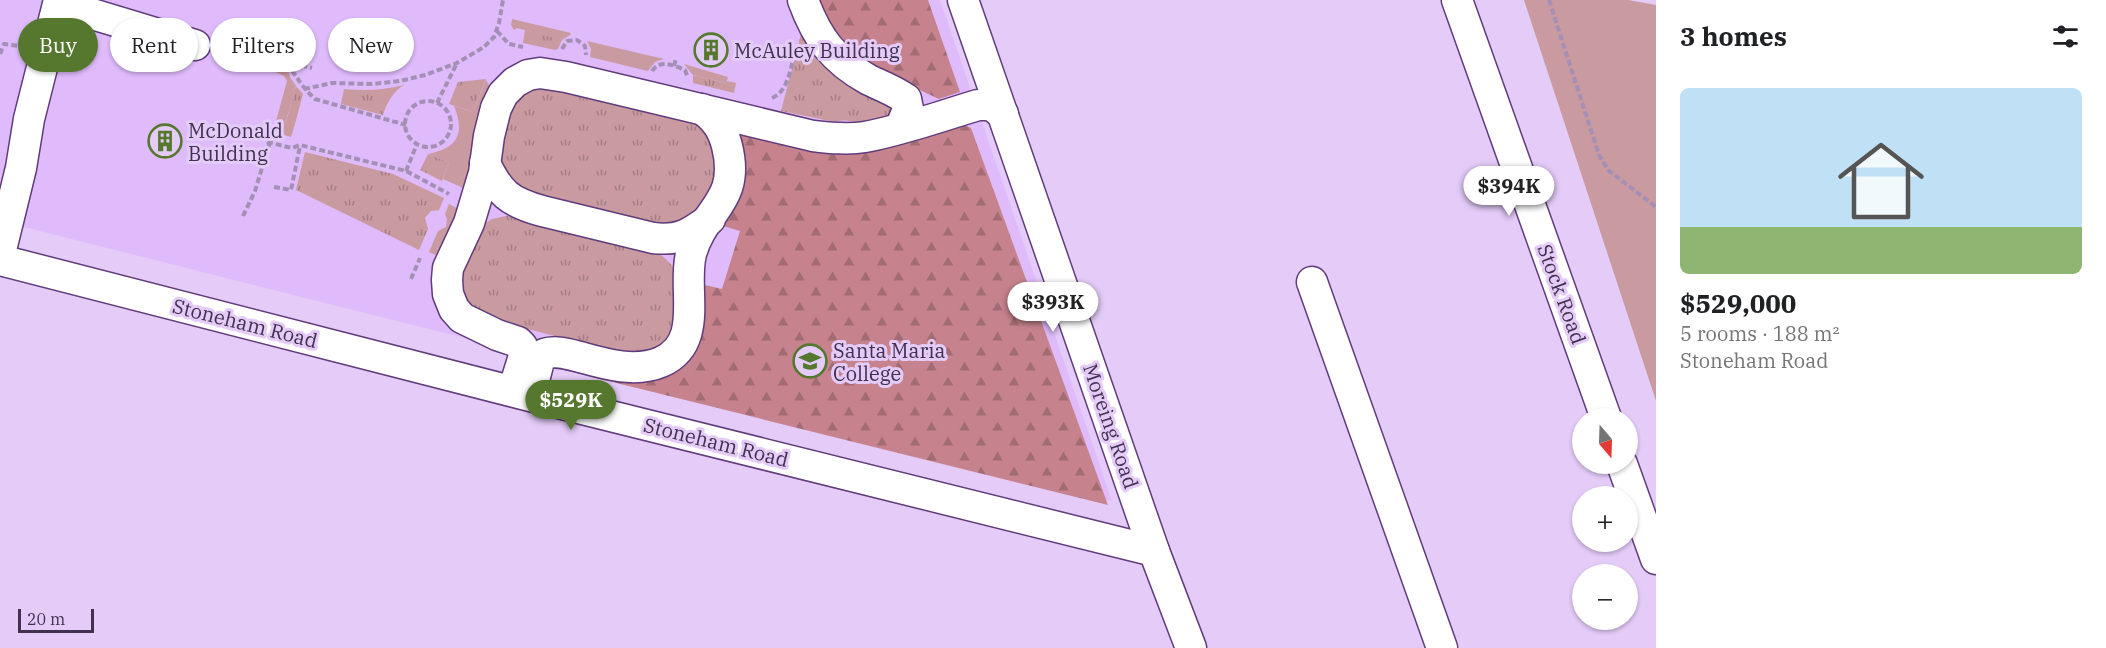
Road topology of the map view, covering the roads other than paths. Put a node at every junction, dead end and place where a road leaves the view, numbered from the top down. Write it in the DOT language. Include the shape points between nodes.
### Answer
graph roads {
  1 [pos="60,0"];
  2 [pos="803,0"];
  3 [pos="808,0"];
  4 [pos="963,0"];
  5 [pos="1457,0"];
  6 [pos="110,19"];
  7 [pos="987,68"];
  8 [pos="669,82"];
  9 [pos="941,104"];
  10 [pos="702,109"];
  11 [pos="768,112"];
  12 [pos="1003,114"];
  13 [pos="896,127"];
  14 [pos="485,163"];
  15 [pos="473,209"];
  16 [pos="710,219"];
  17 [pos="0,254"];
  18 [pos="0,260"];
  19 [pos="1312,282"];
  20 [pos="689,289"];
  21 [pos="521,394"];
  22 [pos="1602,408"];
  23 [pos="1626,474"];
  24 [pos="1154,551"];
  25 [pos="1656,559"];
  26 [pos="1191,648"];
  27 [pos="1442,648"];
  1 -- 6 [label="street"];
  1 -- 17 [label="street"];
  2 -- 13 [label="street" via="816,30 833,54 856,72 906,99 908,109"];
  3 -- 9 [label="street" via="834,43 850,59 922,98"];
  4 -- 7 [label="street, Moreing Road"];
  5 -- 22 [label="street, Stock Road"];
  7 -- 9 [label="street" via="975,92"];
  7 -- 12 [label="street, Moreing Road"];
  8 -- 10 [label="street"];
  8 -- 11 [label="street"];
  8 -- 14 [label="street" via="596,72 566,77 533,60 528,75 502,94"];
  9 -- 13 [label="street" via="915,113"];
  10 -- 11 [label="street"];
  10 -- 16 [label="street" via="720,126 730,163 726,195"];
  11 -- 13 [label="street" via="813,136 863,137"];
  12 -- 13 [label="street" via="991,105 978,105"];
  12 -- 24 [label="street, Moreing Road"];
  14 -- 15 [label="street"];
  14 -- 16 [label="street" via="509,198 553,214 666,240 689,234"];
  15 -- 20 [label="street" via="499,206 660,245 677,259"];
  15 -- 21 [label="street" via="448,268 448,294 462,318 522,346"];
  16 -- 20 [label="street" via="700,231 691,255"];
  18 -- 21 [label="street, Stoneham Road"];
  19 -- 27 [label="street"];
  20 -- 21 [label="street" via="688,328 672,356 660,363 634,367 550,352 540,358"];
  21 -- 24 [label="street, Stoneham Road"];
  23 -- 25 [label="street"];
  24 -- 26 [label="street, Moreing Road"];
}
